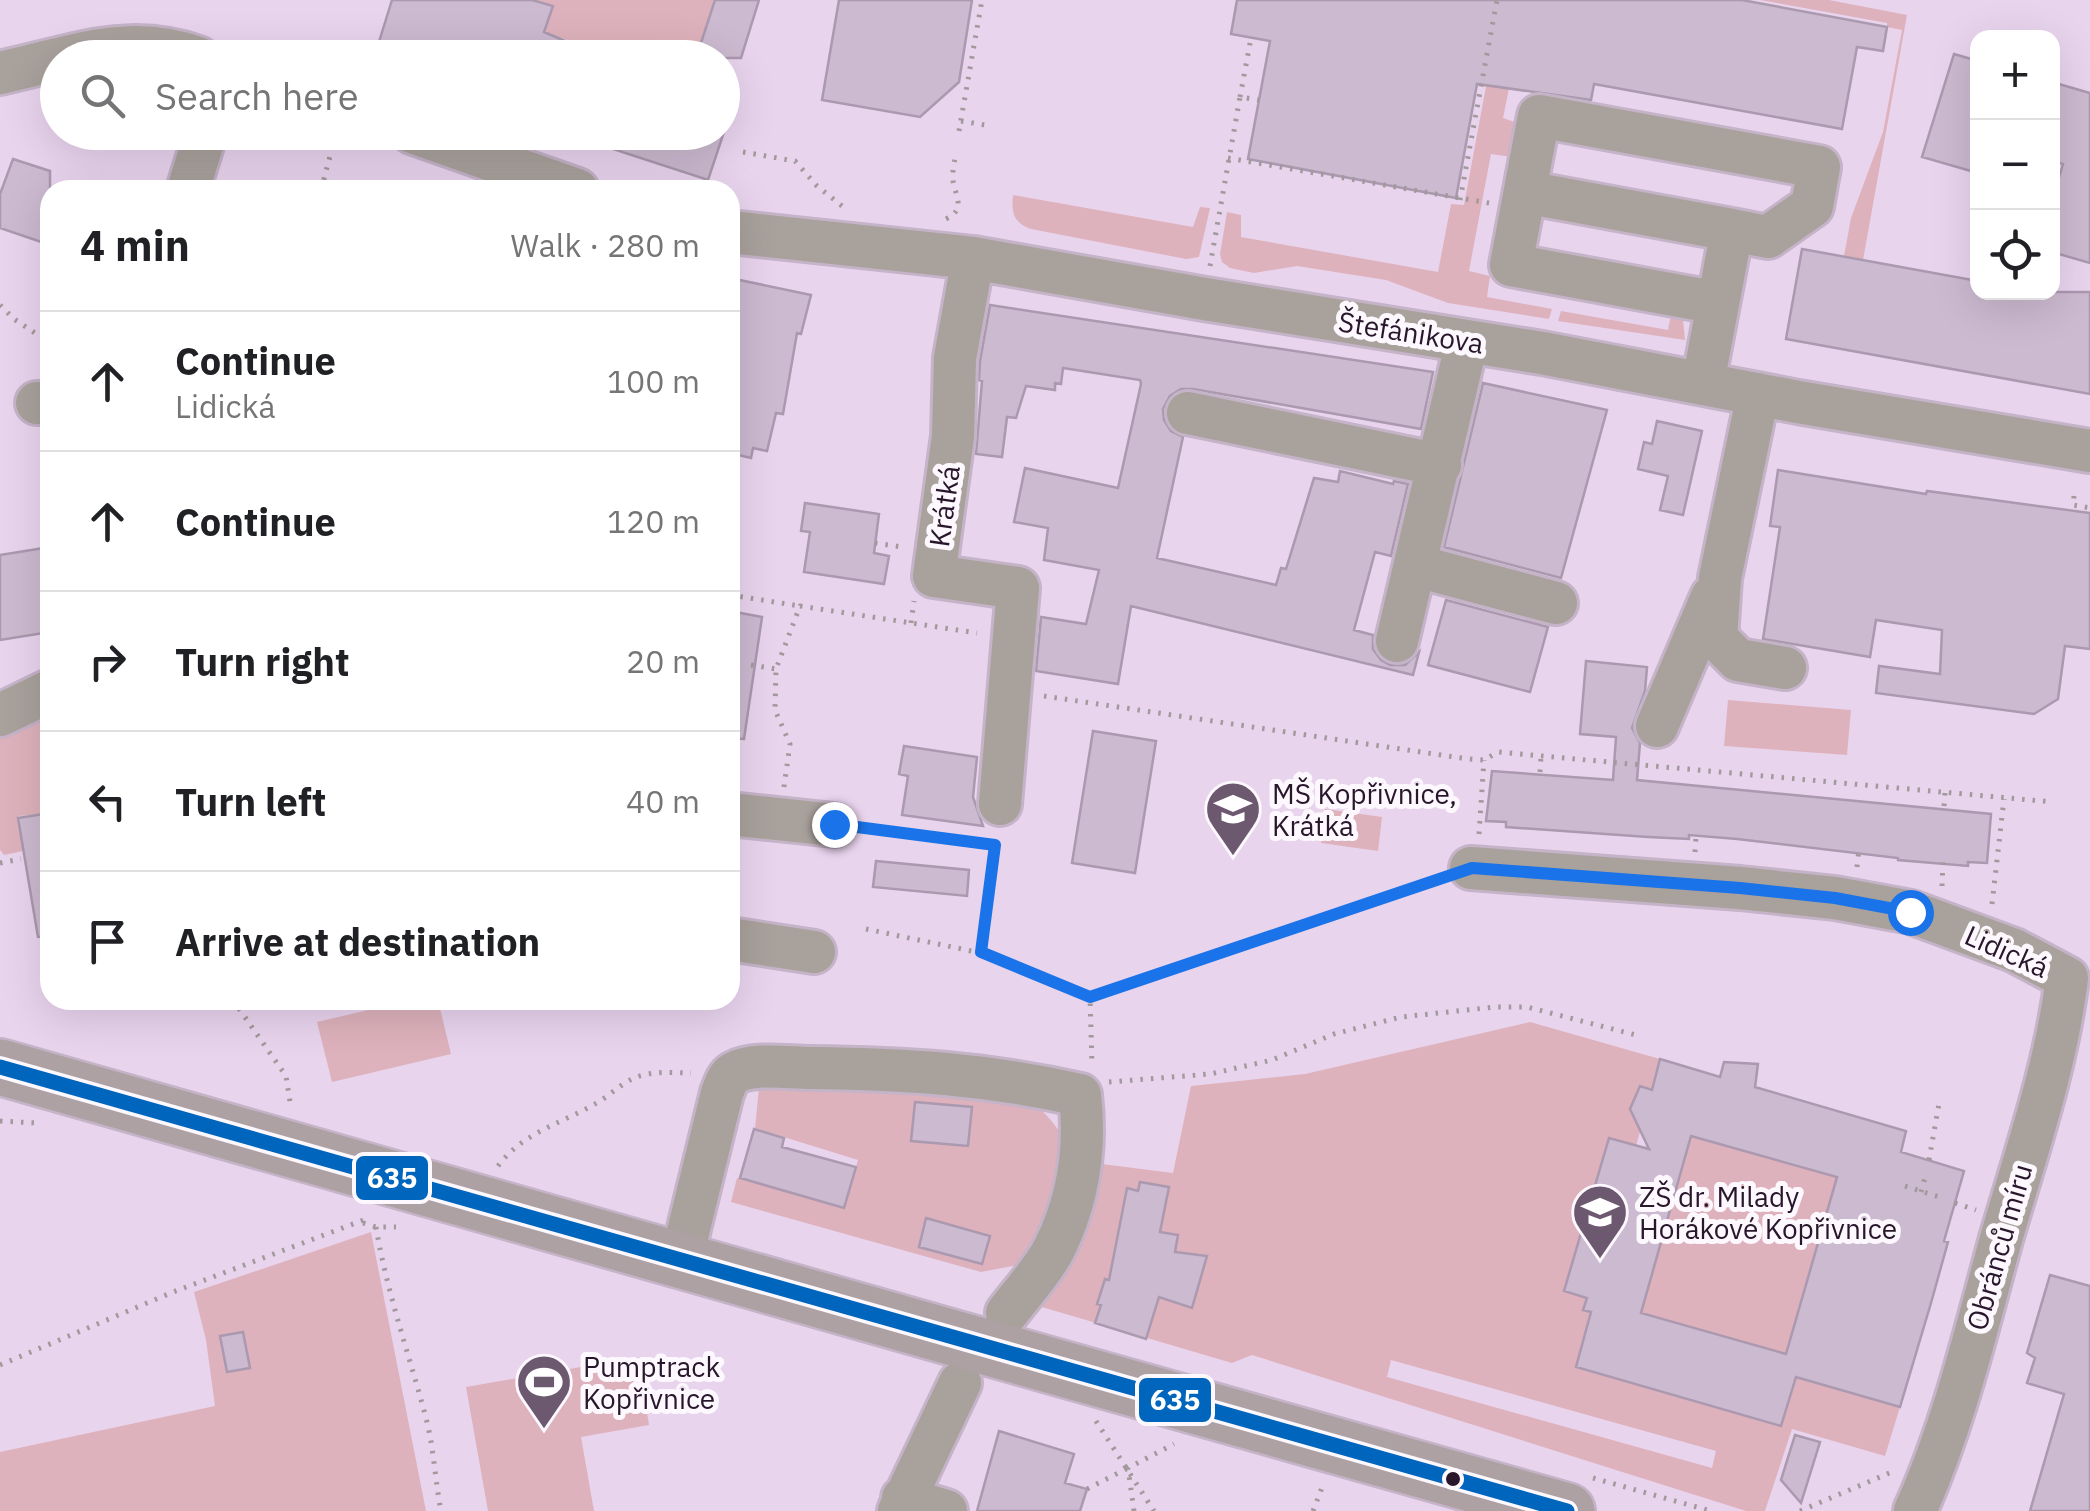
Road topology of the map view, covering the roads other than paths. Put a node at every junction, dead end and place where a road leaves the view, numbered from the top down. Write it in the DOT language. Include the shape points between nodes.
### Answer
graph roads {
  1 [pos="40,63"];
  2 [pos="0,73"];
  3 [pos="200,150"];
  4 [pos="463,150"];
  5 [pos="191,180"];
  6 [pos="549,180"];
  7 [pos="1523,201"];
  8 [pos="1732,230"];
  9 [pos="740,233"];
  10 [pos="974,258"];
  11 [pos="1718,303"];
  12 [pos="1467,341"];
  13 [pos="1704,384"];
  14 [pos="1758,394"];
  15 [pos="1188,413"];
  16 [pos="2090,451"];
  17 [pos="1440,465"];
  18 [pos="1417,566"];
  19 [pos="1720,578"];
  20 [pos="1556,603"];
  21 [pos="1397,641"];
  22 [pos="1785,668"];
  23 [pos="40,696"];
  24 [pos="0,715"];
  25 [pos="1657,726"];
  26 [pos="1000,804"];
  27 [pos="740,815"];
  28 [pos="834,824"];
  29 [pos="1472,868"];
  30 [pos="740,941"];
  31 [pos="814,952"];
  32 [pos="2068,978"];
  33 [pos="0,1067"];
  34 [pos="681,1262"];
  35 [pos="1007,1314"];
  36 [pos="960,1382"];
  37 [pos="901,1505"];
  38 [pos="946,1511"];
  39 [pos="1567,1511"];
  40 [pos="1915,1511"];
  1 -- 2 [label="street"];
  3 -- 5 [label="street"];
  4 -- 6 [label="street"];
  7 -- 8 [label="street"];
  7 -- 8 [label="street" via="1538,116 1819,168 1812,206 1768,236"];
  7 -- 11 [label="street" via="1511,266"];
  8 -- 11 [label="street"];
  9 -- 10 [label="street, Štefánikova"];
  10 -- 12 [label="street, Štefánikova"];
  10 -- 26 [label="street, Krátká" via="956,358 934,576 1018,588"];
  11 -- 13 [label="street"];
  12 -- 13 [label="street, Štefánikova"];
  12 -- 17 [label="street"];
  13 -- 14 [label="street, Štefánikova"];
  14 -- 16 [label="street, Štefánikova"];
  14 -- 19 [label="street"];
  15 -- 17 [label="street"];
  17 -- 18 [label="street"];
  18 -- 20 [label="street"];
  18 -- 21 [label="street"];
  19 -- 22 [label="street" via="1716,638 1738,660"];
  19 -- 25 [label="street"];
  23 -- 24 [label="street"];
  27 -- 28 [label="street"];
  29 -- 32 [label="street, Lidická" via="1835,898 1910,912 2014,950"];
  30 -- 31 [label="street"];
  32 -- 40 [label="street, Obránců míru" via="2061,1031 1985,1297"];
  33 -- 34 [label="main road" via="301,1132 388,1197"];
  34 -- 35 [label="street" via="722,1092 734,1073 920,1070 1086,1083 1078,1178 1068,1213 1052,1251"];
  34 -- 39 [label="main road"];
  36 -- 37 [label="street"];
  37 -- 38 [label="street"];
}
